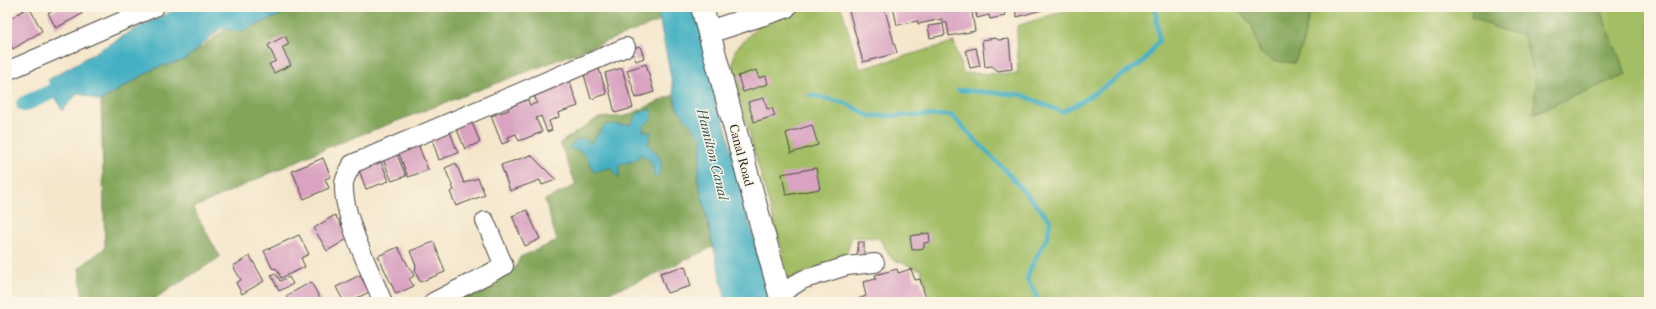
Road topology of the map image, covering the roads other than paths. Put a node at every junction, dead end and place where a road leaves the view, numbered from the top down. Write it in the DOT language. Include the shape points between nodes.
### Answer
graph roads {
  1 [pos="155,7"];
  2 [pos="702,7"];
  3 [pos="785,7"];
  4 [pos="709,32"];
  5 [pos="626,47"];
  6 [pos="7,71"];
  7 [pos="485,221"];
  8 [pos="875,263"];
  9 [pos="781,298"];
  10 [pos="383,302"];
  11 [pos="433,302"];
  1 -- 6 [label="street"];
  2 -- 4 [label="main road, Canal Road"];
  3 -- 4 [label="main road"];
  4 -- 9 [label="main road, Canal Road"];
  5 -- 10 [label="street" via="352,164 343,183 345,200 350,221"];
  7 -- 11 [label="street" via="504,266"];
  8 -- 9 [label="street" via="848,266 802,280"];
}
